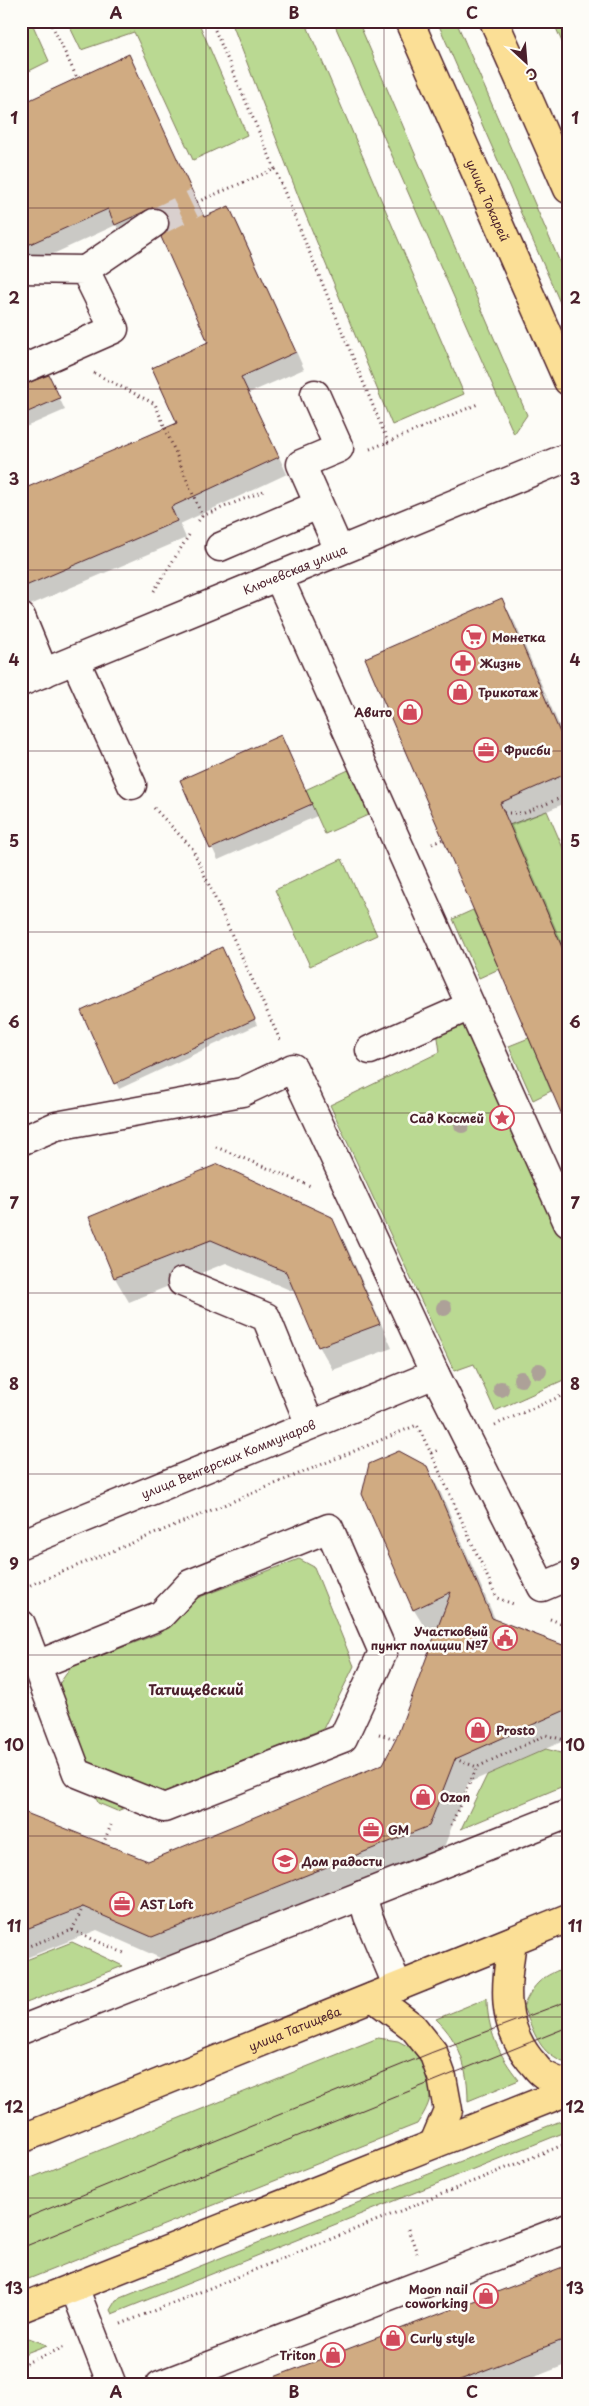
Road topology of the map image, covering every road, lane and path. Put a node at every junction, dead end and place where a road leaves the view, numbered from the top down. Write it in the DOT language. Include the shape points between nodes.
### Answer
graph roads {
  1 [pos="50,21"];
  2 [pos="211,21"];
  3 [pos="409,21"];
  4 [pos="494,21"];
  5 [pos="77,78"];
  6 [pos="274,169"];
  7 [pos="568,189"];
  8 [pos="197,202"];
  9 [pos="154,223"];
  10 [pos="21,269"];
  11 [pos="85,270"];
  12 [pos="55,354"];
  13 [pos="21,370"];
  14 [pos="568,381"];
  15 [pos="314,394"];
  16 [pos="478,404"];
  17 [pos="568,457"];
  18 [pos="318,505"];
  19 [pos="220,547"];
  20 [pos="339,550"];
  21 [pos="278,576"];
  22 [pos="152,595"];
  23 [pos="21,617"];
  24 [pos="75,660"];
  25 [pos="33,678"];
  26 [pos="132,785"];
  27 [pos="568,796"];
  28 [pos="504,813"];
  29 [pos="470,1006"];
  30 [pos="370,1050"];
  31 [pos="292,1068"];
  32 [pos="21,1141"];
  33 [pos="568,1223"];
  34 [pos="182,1282"];
  35 [pos="435,1374"];
  36 [pos="568,1393"];
  37 [pos="310,1425"];
  38 [pos="466,1437"];
  39 [pos="431,1453"];
  40 [pos="21,1544"];
  41 [pos="568,1576"];
  42 [pos="21,1590"];
  43 [pos="524,1608"];
  44 [pos="541,1616"];
  45 [pos="21,1624"];
  46 [pos="568,1626"];
  47 [pos="37,1665"];
  48 [pos="568,1741"];
  49 [pos="455,1759"];
  50 [pos="477,1767"];
  51 [pos="568,1814"];
  52 [pos="111,1825"];
  53 [pos="450,1828"];
  54 [pos="104,1844"];
  55 [pos="362,1895"];
  56 [pos="83,1907"];
  57 [pos="568,1918"];
  58 [pos="72,1930"];
  59 [pos="512,1941"];
  60 [pos="21,1949"];
  61 [pos="131,1956"];
  62 [pos="398,1987"];
  63 [pos="373,1997"];
  64 [pos="21,2030"];
  65 [pos="568,2085"];
  66 [pos="568,2091"];
  67 [pos="21,2139"];
  68 [pos="434,2143"];
  69 [pos="568,2143"];
  70 [pos="568,2228"];
  71 [pos="74,2288"];
  72 [pos="21,2308"];
  73 [pos="93,2336"];
  74 [pos="21,2365"];
  75 [pos="173,2382"];
  76 [pos="112,2385"];
  1 -- 5 [label="path"];
  2 -- 6 [label="path"];
  3 -- 14 [label="main road, улица Токарей"];
  4 -- 7 [label="main road"];
  6 -- 8 [label="path"];
  6 -- 16 [label="path" via="388,442"];
  9 -- 11 [label="street"];
  10 -- 11 [label="street"];
  11 -- 12 [label="street" via="114,329"];
  12 -- 13 [label="street"];
  12 -- 22 [label="path" via="155,404 202,516"];
  15 -- 18 [label="street" via="340,448 301,464"];
  17 -- 20 [label="street, Ключевская улица"];
  18 -- 19 [label="street"];
  18 -- 20 [label="street"];
  20 -- 21 [label="street, Ключевская улица"];
  21 -- 24 [label="street, Ключевская улица"];
  21 -- 29 [label="street"];
  23 -- 25 [label="street"];
  24 -- 25 [label="street, Ключевская улица"];
  24 -- 26 [label="street"];
  26 -- 31 [label="path" via="192,848"];
  27 -- 28 [label="path" via="524,813"];
  29 -- 30 [label="street"];
  29 -- 33 [label="street"];
  31 -- 32 [label="street" via="242,1092 56,1126"];
  31 -- 35 [label="street"];
  34 -- 37 [label="street" via="266,1317"];
  35 -- 37 [label="street, улица Венгерских Коммунаров"];
  35 -- 38 [label="street"];
  36 -- 38 [label="path"];
  37 -- 40 [label="street, улица Венгерских Коммунаров"];
  38 -- 39 [label="path"];
  38 -- 41 [label="street" via="542,1587"];
  39 -- 42 [label="path" via="417,1425"];
  39 -- 43 [label="path" via="497,1598"];
  44 -- 46 [label="path"];
  45 -- 47 [label="street"];
  47 -- 47 [label="street" via="77,1773 164,1808 343,1738 383,1652 329,1528 190,1584 161,1615"];
  48 -- 50 [label="path" via="546,1734"];
  49 -- 50 [label="path"];
  50 -- 53 [label="path"];
  51 -- 55 [label="street"];
  52 -- 54 [label="path"];
  55 -- 62 [label="street"];
  55 -- 64 [label="street"];
  56 -- 58 [label="path"];
  57 -- 59 [label="main road, улица Татищева"];
  58 -- 60 [label="path"];
  58 -- 61 [label="path"];
  59 -- 62 [label="main road, улица Татищева"];
  59 -- 65 [label="main road" via="506,1988 515,2036 519,2046 542,2074"];
  62 -- 63 [label="main road, улица Татищева"];
  63 -- 67 [label="main road, улица Татищева"];
  63 -- 68 [label="main road" via="414,2027 434,2052 448,2110"];
  66 -- 68 [label="main road"];
  68 -- 71 [label="main road"];
  69 -- 73 [label="path"];
  70 -- 75 [label="street"];
  71 -- 72 [label="main road"];
  71 -- 73 [label="street"];
  73 -- 74 [label="path"];
  73 -- 76 [label="street"];
}
